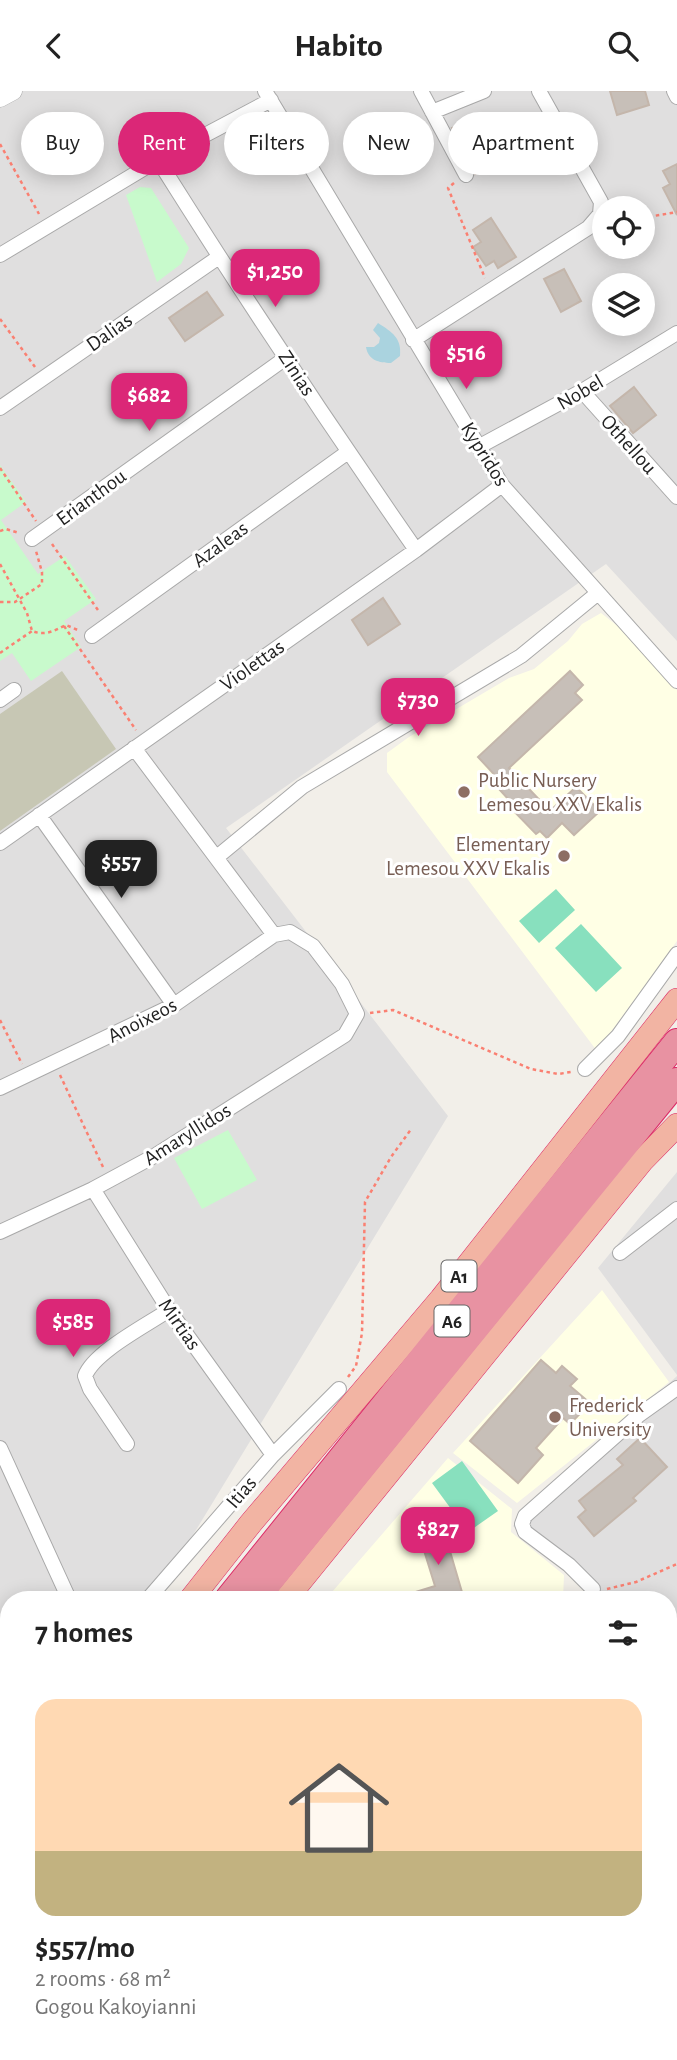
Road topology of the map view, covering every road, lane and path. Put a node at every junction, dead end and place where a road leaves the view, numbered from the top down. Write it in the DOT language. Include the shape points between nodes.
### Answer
graph roads {
  1 [pos="13,91"];
  2 [pos="421,91"];
  3 [pos="484,91"];
  4 [pos="539,91"];
  5 [pos="674,91"];
  6 [pos="268,96"];
  7 [pos="677,97"];
  8 [pos="0,98"];
  9 [pos="432,112"];
  10 [pos="434,112"];
  11 [pos="434,117"];
  12 [pos="210,130"];
  13 [pos="448,142"];
  14 [pos="0,143"];
  15 [pos="133,175"];
  16 [pos="167,175"];
  17 [pos="466,175"];
  18 [pos="677,212"];
  19 [pos="655,216"];
  20 [pos="46,227"];
  21 [pos="0,255"];
  22 [pos="219,257"];
  23 [pos="490,291"];
  24 [pos="0,319"];
  25 [pos="677,333"];
  26 [pos="413,340"];
  27 [pos="286,357"];
  28 [pos="43,378"];
  29 [pos="582,391"];
  30 [pos="0,408"];
  31 [pos="480,446"];
  32 [pos="348,452"];
  33 [pos="0,468"];
  34 [pos="502,485"];
  35 [pos="677,498"];
  36 [pos="0,531"];
  37 [pos="37,535"];
  38 [pos="416,550"];
  39 [pos="0,564"];
  40 [pos="598,593"];
  41 [pos="19,599"];
  42 [pos="0,602"];
  43 [pos="108,625"];
  44 [pos="64,626"];
  45 [pos="32,631"];
  46 [pos="92,636"];
  47 [pos="0,653"];
  48 [pos="677,681"];
  49 [pos="14,690"];
  50 [pos="0,700"];
  51 [pos="139,744"];
  52 [pos="39,815"];
  53 [pos="0,843"];
  54 [pos="216,856"];
  55 [pos="274,935"];
  56 [pos="677,954"];
  57 [pos="677,1002"];
  58 [pos="174,1006"];
  59 [pos="357,1014"];
  60 [pos="0,1020"];
  61 [pos="677,1042"];
  62 [pos="55,1063"];
  63 [pos="585,1069"];
  64 [pos="27,1074"];
  65 [pos="677,1081"];
  66 [pos="0,1087"];
  67 [pos="677,1125"];
  68 [pos="412,1128"];
  69 [pos="109,1180"];
  70 [pos="93,1189"];
  71 [pos="677,1209"];
  72 [pos="0,1232"];
  73 [pos="620,1253"];
  74 [pos="169,1310"];
  75 [pos="677,1388"];
  76 [pos="339,1389"];
  77 [pos="127,1444"];
  78 [pos="0,1448"];
  79 [pos="273,1455"];
  80 [pos="677,1564"];
  81 [pos="593,1589"];
  82 [pos="65,1591"];
  83 [pos="155,1591"];
  84 [pos="197,1591"];
  85 [pos="234,1591"];
  86 [pos="263,1591"];
  87 [pos="293,1591"];
  1 -- 8 [label="street"];
  2 -- 9 [label="street"];
  3 -- 10 [label="street"];
  4 -- 23 [label="street" via="601,202 600,214 588,228"];
  5 -- 7 [label="street"];
  6 -- 12 [label="street"];
  6 -- 26 [label="street, Kypridos"];
  11 -- 13 [label="street"];
  14 -- 20 [label="path"];
  15 -- 20 [label="street"];
  16 -- 22 [label="street, Zinias"];
  17 -- 23 [label="path" via="448,188"];
  18 -- 19 [label="path"];
  20 -- 21 [label="street"];
  22 -- 27 [label="street, Zinias"];
  22 -- 28 [label="street, Dalias"];
  23 -- 26 [label="street"];
  24 -- 28 [label="path"];
  25 -- 29 [label="street, Nobel"];
  26 -- 31 [label="street, Kypridos"];
  27 -- 32 [label="street, Zinias"];
  27 -- 37 [label="street, Erianthou"];
  28 -- 30 [label="street, Dalias"];
  29 -- 31 [label="street, Nobel"];
  29 -- 35 [label="street, Othellou"];
  31 -- 34 [label="street, Kypridos"];
  32 -- 38 [label="street, Zinias"];
  32 -- 43 [label="street, Azaleas"];
  33 -- 37 [label="path"];
  34 -- 38 [label="street, Violettas"];
  34 -- 40 [label="street, Kypridos"];
  36 -- 37 [label="path"];
  37 -- 41 [label="path" via="42,584"];
  37 -- 43 [label="path"];
  38 -- 51 [label="street, Violettas"];
  39 -- 41 [label="path"];
  40 -- 48 [label="street, Kypridos"];
  40 -- 54 [label="street" via="521,656 302,787"];
  41 -- 42 [label="path"];
  41 -- 45 [label="path"];
  43 -- 46 [label="street, Azaleas"];
  44 -- 45 [label="path" via="45,633"];
  44 -- 46 [label="path"];
  44 -- 51 [label="path"];
  45 -- 47 [label="path"];
  49 -- 50 [label="street"];
  51 -- 52 [label="street, Violettas"];
  51 -- 54 [label="street"];
  52 -- 53 [label="street, Violettas"];
  52 -- 58 [label="street"];
  54 -- 55 [label="street"];
  55 -- 58 [label="street, Anoixeos"];
  55 -- 59 [label="street" via="289,932 313,946 342,983"];
  56 -- 63 [label="street" via="618,1036"];
  57 -- 84 [label="highway, A1" via="441,1299"];
  58 -- 62 [label="street, Anoixeos"];
  59 -- 63 [label="path" via="393,1010 531,1069 558,1074"];
  59 -- 69 [label="street, Amaryllidos" via="345,1035"];
  60 -- 64 [label="path"];
  61 -- 85 [label="highway, A6"];
  62 -- 64 [label="street, Anoixeos"];
  62 -- 69 [label="path"];
  64 -- 66 [label="street, Anoixeos"];
  65 -- 86 [label="highway, A6"];
  67 -- 87 [label="highway" via="642,1161"];
  68 -- 76 [label="path" via="366,1202 362,1333 356,1366"];
  69 -- 70 [label="street, Amaryllidos"];
  70 -- 72 [label="street, Amaryllidos"];
  70 -- 74 [label="street, Mirtias"];
  71 -- 73 [label="street"];
  74 -- 77 [label="street" via="103,1354 85,1376"];
  74 -- 79 [label="street, Mirtias"];
  75 -- 81 [label="street" via="639,1415 525,1516 525,1532"];
  76 -- 79 [label="street, Itias"];
  78 -- 82 [label="street"];
  79 -- 83 [label="street, Itias"];
  80 -- 81 [label="path" via="615,1588"];
}
